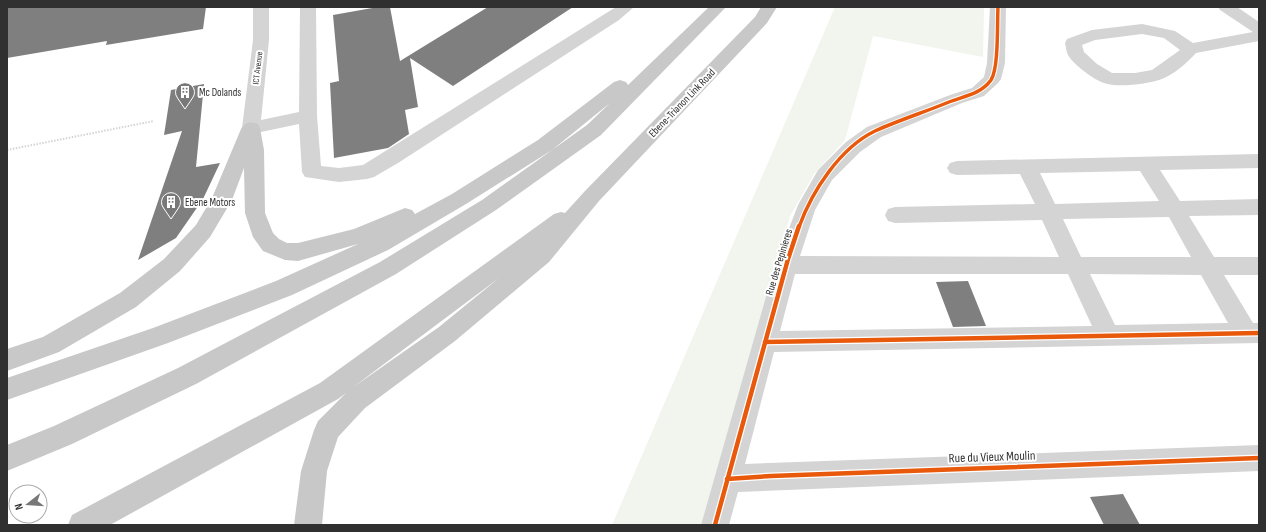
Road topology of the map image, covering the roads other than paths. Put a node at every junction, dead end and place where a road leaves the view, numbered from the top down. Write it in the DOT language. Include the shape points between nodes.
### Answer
graph roads {
  1 [pos="261,7"];
  2 [pos="308,7"];
  3 [pos="626,7"];
  4 [pos="718,7"];
  5 [pos="769,7"];
  6 [pos="998,7"];
  7 [pos="1226,7"];
  8 [pos="1259,29"];
  9 [pos="1259,36"];
  10 [pos="682,41"];
  11 [pos="1190,49"];
  12 [pos="308,116"];
  13 [pos="250,128"];
  14 [pos="545,145"];
  15 [pos="1259,161"];
  16 [pos="1146,164"];
  17 [pos="1027,167"];
  18 [pos="957,168"];
  19 [pos="592,196"];
  20 [pos="1259,207"];
  21 [pos="1174,208"];
  22 [pos="1048,211"];
  23 [pos="895,215"];
  24 [pos="786,266"];
  25 [pos="1074,266"];
  26 [pos="1208,266"];
  27 [pos="1259,266"];
  28 [pos="1253,333"];
  29 [pos="1108,335"];
  30 [pos="765,342"];
  31 [pos="7,360"];
  32 [pos="7,389"];
  33 [pos="7,458"];
  34 [pos="1259,458"];
  35 [pos="727,479"];
  36 [pos="82,525"];
  37 [pos="308,525"];
  38 [pos="715,525"];
  1 -- 13 [label="street, ICT Avenue" via="261,40"];
  2 -- 12 [label="street"];
  3 -- 12 [label="street" via="367,172 339,175 312,172"];
  4 -- 10 [label="main road"];
  5 -- 19 [label="main road, Ebene-Trianon Link Road" via="761,20"];
  6 -- 24 [label="street, Rue des Pepinieres" via="996,63 992,79 978,92 874,132 853,147 825,175 805,210"];
  7 -- 8 [label="street"];
  9 -- 11 [label="street"];
  10 -- 14 [label="main road" via="650,62"];
  10 -- 33 [label="main road" via="594,130 476,214 388,268 187,376 63,435"];
  11 -- 11 [label="street" via="1157,75 1135,79 1109,78 1091,68 1076,54 1073,43 1092,35 1142,29 1169,34"];
  12 -- 13 [label="street"];
  13 -- 14 [label="main road" via="254,150 255,213 264,237 271,245 285,251 298,252 366,233 410,214 497,165"];
  13 -- 31 [label="main road" via="222,200 203,231 172,264 128,300 51,345"];
  14 -- 32 [label="main road" via="460,199 380,244 284,288 152,339"];
  15 -- 16 [label="street"];
  16 -- 17 [label="street"];
  16 -- 21 [label="street"];
  17 -- 18 [label="street"];
  17 -- 22 [label="street"];
  19 -- 36 [label="main road" via="329,391"];
  19 -- 37 [label="main road" via="541,256 447,334 356,400 327,430 314,471"];
  20 -- 21 [label="street"];
  21 -- 22 [label="street"];
  21 -- 26 [label="street"];
  22 -- 23 [label="street"];
  22 -- 25 [label="street"];
  24 -- 25 [label="street"];
  24 -- 30 [label="street, Rue des Pepinieres"];
  25 -- 26 [label="street"];
  25 -- 29 [label="street"];
  26 -- 27 [label="street"];
  26 -- 28 [label="street"];
  28 -- 29 [label="street"];
  29 -- 30 [label="street"];
  30 -- 35 [label="street, Rue des Pepinieres"];
  34 -- 35 [label="street, Rue du Vieux Moulin"];
  35 -- 38 [label="street, Rue des Pepinieres"];
}
